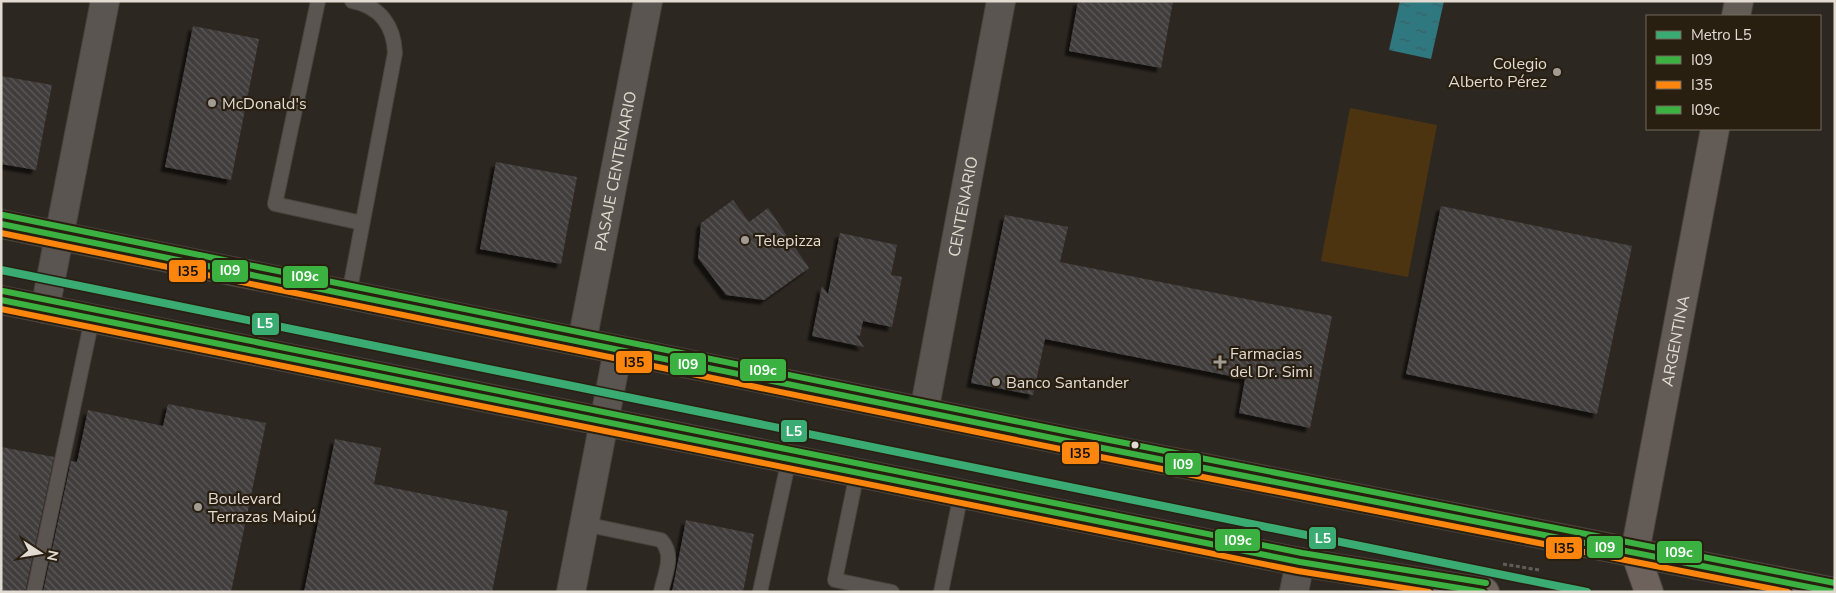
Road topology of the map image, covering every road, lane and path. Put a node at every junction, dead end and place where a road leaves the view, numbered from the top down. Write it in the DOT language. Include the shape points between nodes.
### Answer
graph roads {
  1 [pos="105,1"];
  2 [pos="318,1"];
  3 [pos="352,1"];
  4 [pos="648,1"];
  5 [pos="1001,1"];
  6 [pos="1739,1"];
  7 [pos="1736,15"];
  8 [pos="1715,130"];
  9 [pos="362,223"];
  10 [pos="1,224"];
  11 [pos="59,235"];
  12 [pos="349,294"];
  13 [pos="1,300"];
  14 [pos="45,309"];
  15 [pos="92,319"];
  16 [pos="582,342"];
  17 [pos="618,350"];
  18 [pos="924,412"];
  19 [pos="604,422"];
  20 [pos="788,459"];
  21 [pos="857,473"];
  22 [pos="961,494"];
  23 [pos="584,524"];
  24 [pos="1635,552"];
  25 [pos="1300,562"];
  26 [pos="34,592"];
  27 [pos="571,592"];
  28 [pos="661,592"];
  29 [pos="760,592"];
  30 [pos="892,592"];
  31 [pos="941,592"];
  32 [pos="1294,592"];
  33 [pos="1485,592"];
  34 [pos="1649,592"];
  35 [pos="1835,592"];
  1 -- 11 [label="street"];
  2 -- 9 [label="lane" via="275,204"];
  3 -- 9 [label="lane" via="371,7 382,16 392,33 395,53"];
  4 -- 16 [label="street, PASAJE CENTENARIO"];
  5 -- 18 [label="street, CENTENARIO"];
  6 -- 7 [label="main road"];
  8 -- 24 [label="main road, ARGENTINA"];
  9 -- 12 [label="lane"];
  10 -- 11 [label="main road"];
  11 -- 12 [label="main road"];
  11 -- 14 [label="street"];
  12 -- 16 [label="main road"];
  13 -- 14 [label="main road"];
  14 -- 15 [label="main road"];
  15 -- 19 [label="main road"];
  15 -- 26 [label="lane"];
  16 -- 17 [label="main road"];
  17 -- 18 [label="main road"];
  17 -- 19 [label="street"];
  18 -- 24 [label="main road"];
  19 -- 20 [label="main road"];
  19 -- 23 [label="street"];
  20 -- 21 [label="main road"];
  20 -- 29 [label="lane"];
  21 -- 22 [label="main road"];
  21 -- 30 [label="lane" via="835,580"];
  22 -- 25 [label="main road"];
  22 -- 31 [label="lane"];
  23 -- 27 [label="street"];
  23 -- 28 [label="lane" via="661,540 669,554"];
  24 -- 34 [label="main road"];
  24 -- 35 [label="main road"];
  25 -- 32 [label="street"];
  25 -- 33 [label="main road"];
}
